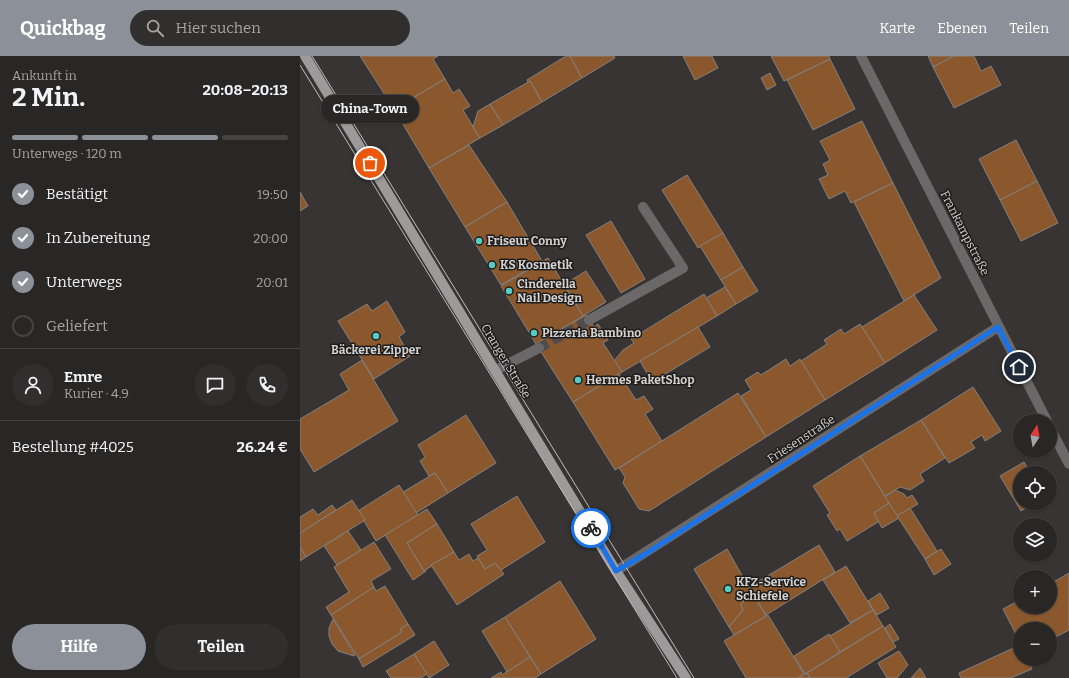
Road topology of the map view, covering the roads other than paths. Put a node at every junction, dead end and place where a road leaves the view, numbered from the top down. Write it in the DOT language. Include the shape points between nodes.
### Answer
graph roads {
  1 [pos="305,56"];
  2 [pos="861,56"];
  3 [pos="643,207"];
  4 [pos="589,320"];
  5 [pos="998,327"];
  6 [pos="539,348"];
  7 [pos="496,370"];
  8 [pos="1043,414"];
  9 [pos="1057,441"];
  10 [pos="1069,464"];
  11 [pos="616,571"];
  12 [pos="686,678"];
  1 -- 7 [label="main road, Cranger Straße"];
  2 -- 5 [label="street, Frankampstraße"];
  3 -- 4 [label="street" via="683,268"];
  5 -- 8 [label="street, Frankampstraße"];
  5 -- 11 [label="street, Friesenstraße"];
  6 -- 7 [label="street"];
  7 -- 11 [label="main road, Cranger Straße"];
  9 -- 10 [label="street"];
  11 -- 12 [label="main road, Cranger Straße"];
}
